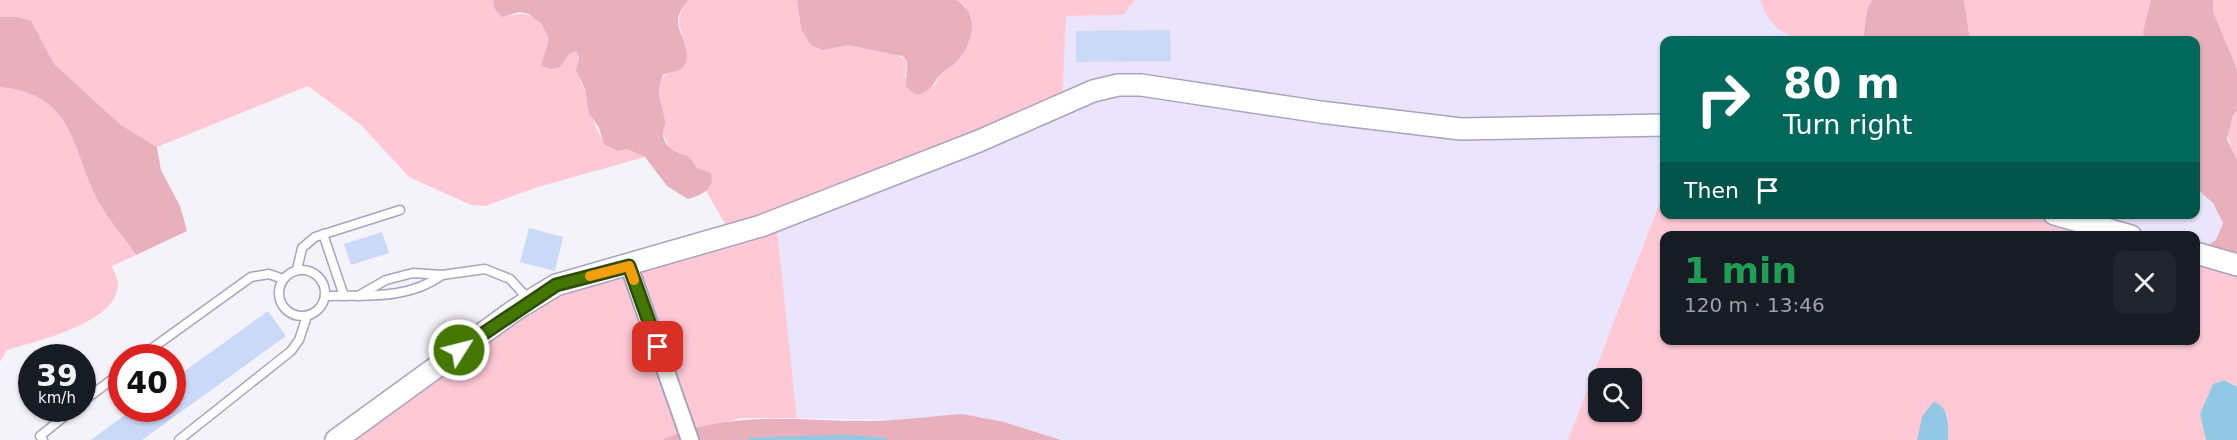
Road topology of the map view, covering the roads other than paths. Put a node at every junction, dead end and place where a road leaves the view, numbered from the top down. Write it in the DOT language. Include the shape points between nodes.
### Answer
graph roads {
  1 [pos="1660,125"];
  2 [pos="400,210"];
  3 [pos="2072,219"];
  4 [pos="2114,231"];
  5 [pos="323,234"];
  6 [pos="2200,254"];
  7 [pos="2237,265"];
  8 [pos="629,266"];
  9 [pos="297,270"];
  10 [pos="442,275"];
  11 [pos="283,279"];
  12 [pos="325,296"];
  13 [pos="344,296"];
  14 [pos="358,296"];
  15 [pos="530,301"];
  16 [pos="307,316"];
  17 [pos="157,344"];
  18 [pos="58,422"];
  19 [pos="689,434"];
  20 [pos="42,440"];
  21 [pos="179,440"];
  22 [pos="336,440"];
  1 -- 8 [label="street" via="1461,129 1176,89 1118,85 1093,91 761,226"];
  2 -- 5 [label="lane"];
  3 -- 4 [label="street"];
  5 -- 9 [label="lane" via="302,248"];
  5 -- 13 [label="lane"];
  6 -- 7 [label="street"];
  8 -- 15 [label="street" via="556,285"];
  8 -- 19 [label="street"];
  9 -- 11 [label="lane"];
  9 -- 12 [label="lane" via="308,270 318,276"];
  10 -- 14 [label="lane" via="430,284 394,295"];
  10 -- 14 [label="lane" via="413,273 386,280"];
  10 -- 15 [label="lane" via="476,269 493,271 510,279"];
  11 -- 16 [label="lane" via="279,289 283,305 296,315"];
  11 -- 17 [label="lane" via="269,274 251,277"];
  12 -- 13 [label="lane"];
  12 -- 16 [label="lane" via="317,311"];
  13 -- 14 [label="lane"];
  15 -- 22 [label="street"];
  16 -- 21 [label="lane" via="291,351"];
  18 -- 20 [label="lane" via="40,436"];
}
